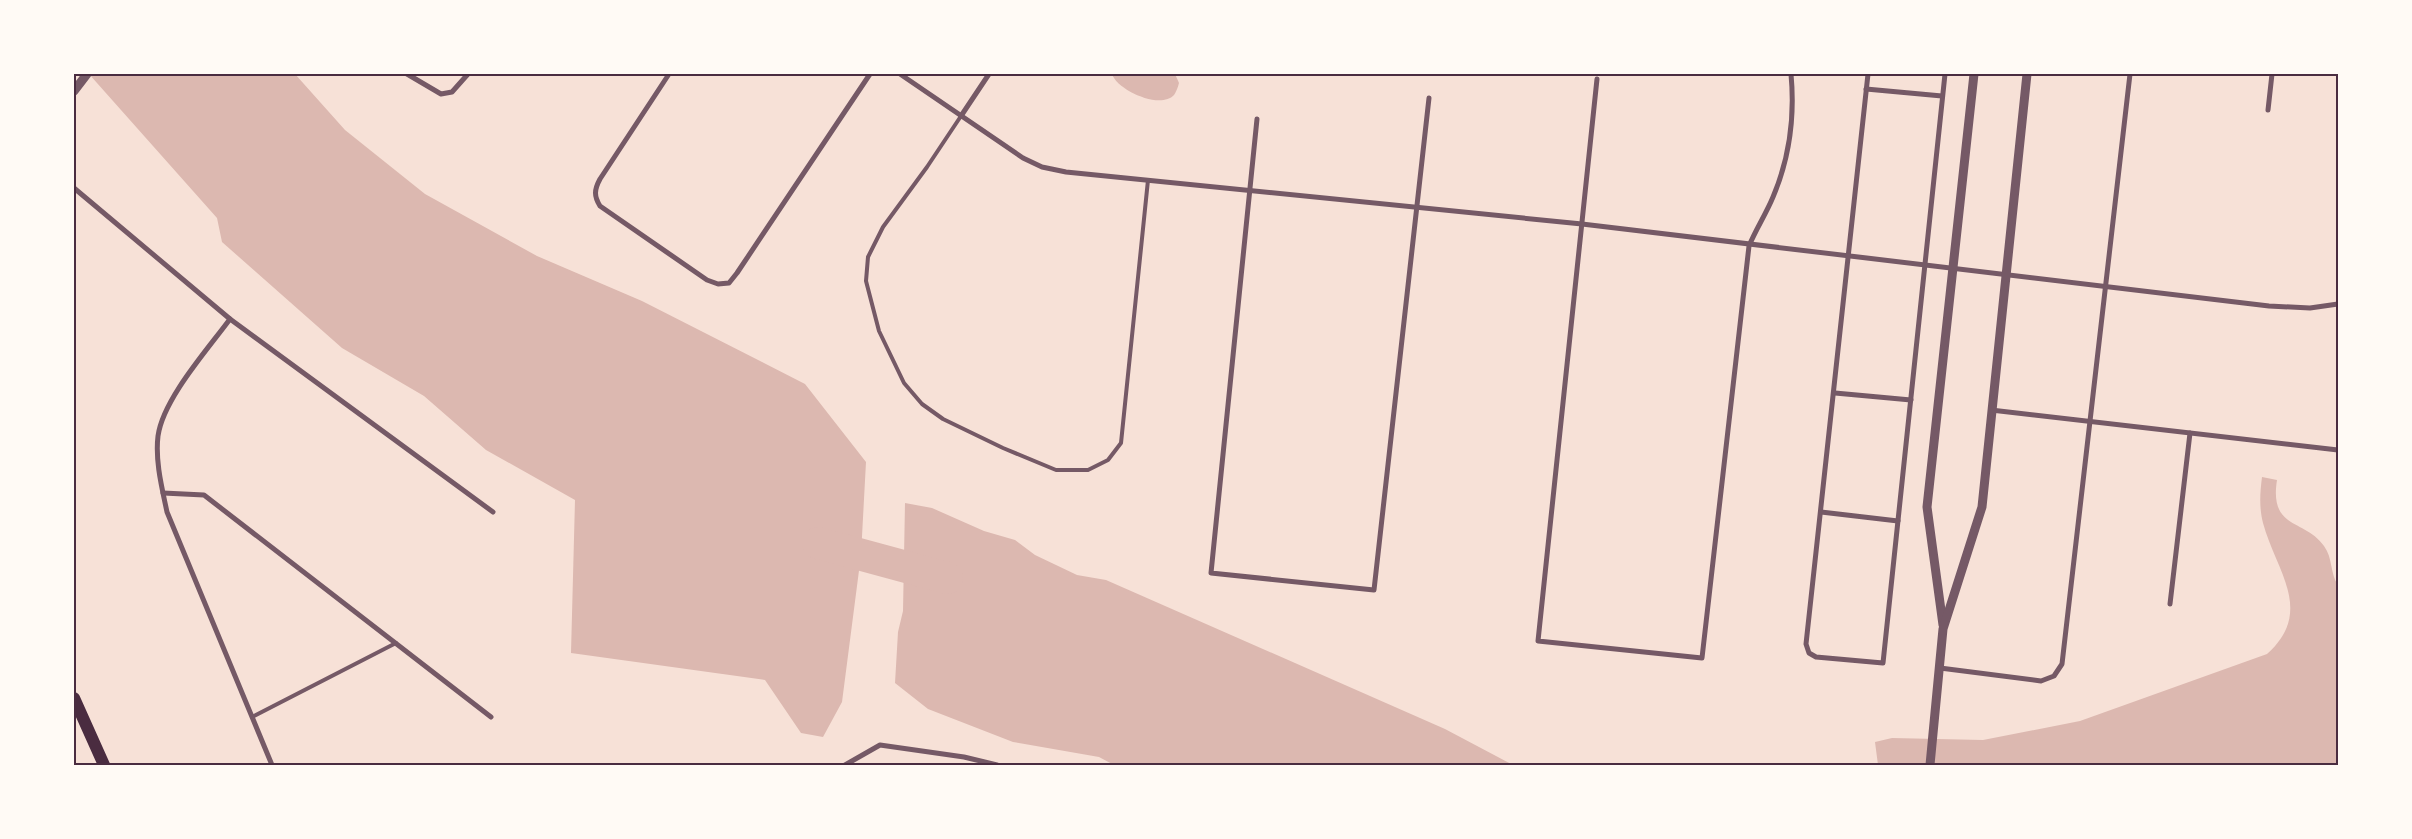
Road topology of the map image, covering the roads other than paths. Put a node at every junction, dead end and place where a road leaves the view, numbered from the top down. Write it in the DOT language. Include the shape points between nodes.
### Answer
graph roads {
  1 [pos="87,74"];
  2 [pos="407,74"];
  3 [pos="468,74"];
  4 [pos="669,74"];
  5 [pos="870,74"];
  6 [pos="900,74"];
  7 [pos="989,74"];
  8 [pos="1791,74"];
  9 [pos="1868,74"];
  10 [pos="1945,74"];
  11 [pos="1974,74"];
  12 [pos="2027,74"];
  13 [pos="2130,74"];
  14 [pos="2272,74"];
  15 [pos="1598,79"];
  16 [pos="1866,88"];
  17 [pos="74,91"];
  18 [pos="1942,96"];
  19 [pos="1429,98"];
  20 [pos="2268,110"];
  21 [pos="961,116"];
  22 [pos="1257,119"];
  23 [pos="1148,179"];
  24 [pos="74,188"];
  25 [pos="1250,189"];
  26 [pos="1417,206"];
  27 [pos="1582,224"];
  28 [pos="1749,246"];
  29 [pos="1849,257"];
  30 [pos="1924,266"];
  31 [pos="1953,269"];
  32 [pos="2006,276"];
  33 [pos="2106,287"];
  34 [pos="2338,304"];
  35 [pos="230,319"];
  36 [pos="1835,392"];
  37 [pos="1911,400"];
  38 [pos="1991,410"];
  39 [pos="2091,422"];
  40 [pos="2190,434"];
  41 [pos="2338,450"];
  42 [pos="163,492"];
  43 [pos="494,512"];
  44 [pos="1821,512"];
  45 [pos="1898,521"];
  46 [pos="2170,604"];
  47 [pos="1943,629"];
  48 [pos="396,643"];
  49 [pos="1940,668"];
  50 [pos="74,698"];
  51 [pos="252,717"];
  52 [pos="491,717"];
  53 [pos="104,765"];
  54 [pos="272,765"];
  55 [pos="844,765"];
  56 [pos="997,765"];
  57 [pos="1930,765"];
  1 -- 17 [label="street"];
  2 -- 3 [label="street" via="441,94 452,92"];
  4 -- 5 [label="street" via="600,179 595,188 595,198 600,206 707,280 718,284 729,283 737,274"];
  6 -- 21 [label="street"];
  7 -- 21 [label="street"];
  8 -- 28 [label="street" via="1794,101 1784,168"];
  9 -- 16 [label="street"];
  10 -- 18 [label="street"];
  11 -- 31 [label="street"];
  12 -- 32 [label="street"];
  13 -- 33 [label="street"];
  14 -- 20 [label="street"];
  15 -- 27 [label="street"];
  16 -- 18 [label="street"];
  16 -- 29 [label="street"];
  18 -- 30 [label="street"];
  19 -- 26 [label="street"];
  21 -- 23 [label="street" via="1023,158 1042,167"];
  21 -- 23 [label="lane" via="883,227 868,257 866,281 879,332 904,383 922,404 943,419 1056,470 1088,470 1108,460 1121,443"];
  22 -- 25 [label="street"];
  23 -- 25 [label="street"];
  24 -- 35 [label="street"];
  25 -- 26 [label="street"];
  25 -- 26 [label="street" via="1211,573 1374,590"];
  26 -- 27 [label="street"];
  27 -- 28 [label="street"];
  27 -- 28 [label="street" via="1538,641 1702,658"];
  28 -- 29 [label="street"];
  29 -- 30 [label="street"];
  29 -- 36 [label="street"];
  30 -- 31 [label="street"];
  30 -- 37 [label="street"];
  31 -- 32 [label="street"];
  31 -- 47 [label="street" via="1926,507"];
  32 -- 33 [label="street"];
  32 -- 38 [label="street"];
  33 -- 34 [label="street" via="2289,308"];
  33 -- 39 [label="street"];
  35 -- 42 [label="street" via="166,409 158,436"];
  35 -- 43 [label="street"];
  36 -- 37 [label="street"];
  36 -- 44 [label="street"];
  37 -- 45 [label="street"];
  38 -- 39 [label="street"];
  38 -- 47 [label="street" via="1982,507"];
  39 -- 40 [label="street"];
  39 -- 49 [label="street" via="2065,657 2059,671 2041,681"];
  40 -- 41 [label="street"];
  40 -- 46 [label="street"];
  42 -- 48 [label="street" via="204,495"];
  42 -- 51 [label="street" via="167,512"];
  44 -- 45 [label="street"];
  44 -- 45 [label="street" via="1806,649 1816,657 1883,663"];
  47 -- 49 [label="street"];
  48 -- 51 [label="lane"];
  48 -- 52 [label="street"];
  49 -- 57 [label="street"];
  50 -- 53 [label="main road"];
  51 -- 54 [label="street"];
  55 -- 56 [label="street" via="880,745"];
}
